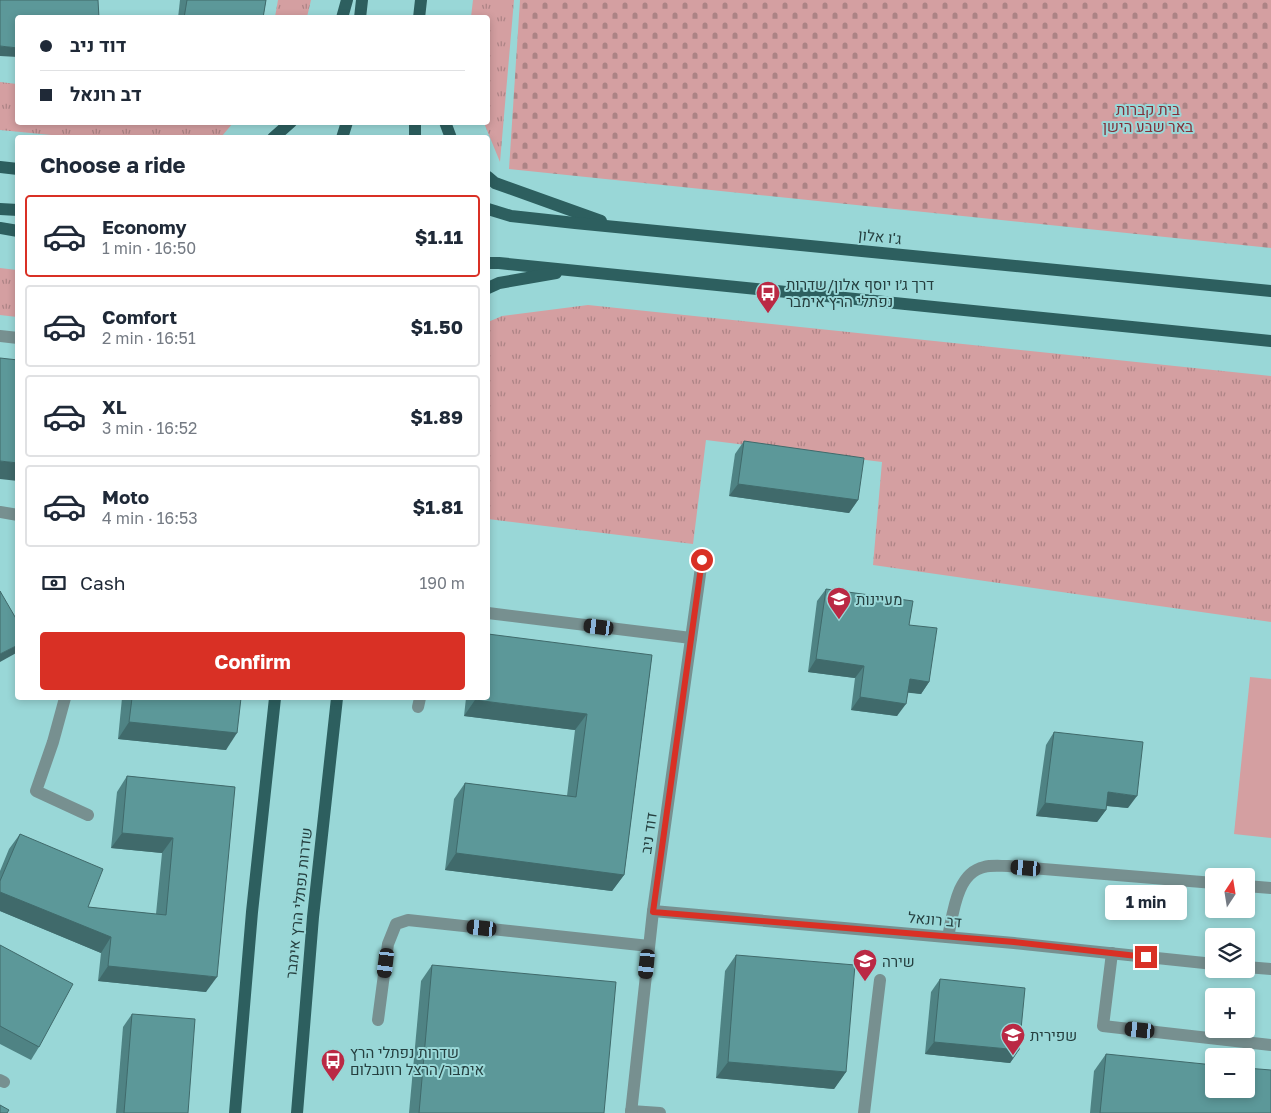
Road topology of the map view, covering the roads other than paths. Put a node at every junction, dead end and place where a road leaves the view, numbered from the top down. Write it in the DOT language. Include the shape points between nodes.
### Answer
graph roads {
  1 [pos="348,0"];
  2 [pos="362,0"];
  3 [pos="421,0"];
  4 [pos="426,0"];
  5 [pos="343,15"];
  6 [pos="360,15"];
  7 [pos="419,15"];
  8 [pos="427,15"];
  9 [pos="288,125"];
  10 [pos="276,135"];
  11 [pos="0,167"];
  12 [pos="15,169"];
  13 [pos="490,179"];
  14 [pos="0,209"];
  15 [pos="15,210"];
  16 [pos="490,210"];
  17 [pos="620,227"];
  18 [pos="0,228"];
  19 [pos="15,231"];
  20 [pos="490,263"];
  21 [pos="570,270"];
  22 [pos="490,287"];
  23 [pos="1271,291"];
  24 [pos="0,336"];
  25 [pos="15,338"];
  26 [pos="1271,341"];
  27 [pos="0,512"];
  28 [pos="15,514"];
  29 [pos="702,560"];
  30 [pos="490,613"];
  31 [pos="691,638"];
  32 [pos="64,700"];
  33 [pos="275,700"];
  34 [pos="338,700"];
  35 [pos="88,815"];
  36 [pos="1205,883"];
  37 [pos="1255,887"];
  38 [pos="1271,888"];
  39 [pos="653,912"];
  40 [pos="948,937"];
  41 [pos="649,946"];
  42 [pos="1112,953"];
  43 [pos="1205,963"];
  44 [pos="1255,968"];
  45 [pos="1271,970"];
  46 [pos="880,980"];
  47 [pos="378,1020"];
  48 [pos="1271,1045"];
  49 [pos="631,1112"];
  50 [pos="235,1113"];
  51 [pos="297,1113"];
  52 [pos="660,1113"];
  53 [pos="864,1113"];
  1 -- 5 [label="main road"];
  2 -- 6 [label="main road"];
  3 -- 7 [label="main road"];
  4 -- 8 [label="main road"];
  9 -- 10 [label="main road"];
  11 -- 12 [label="main road"];
  13 -- 17 [label="main road"];
  14 -- 15 [label="main road"];
  16 -- 17 [label="main road, ג'ו אלון" via="511,216"];
  17 -- 23 [label="main road, ג'ו אלון"];
  18 -- 19 [label="main road"];
  20 -- 21 [label="main road"];
  21 -- 22 [label="main road"];
  21 -- 26 [label="main road"];
  24 -- 25 [label="street"];
  27 -- 28 [label="street"];
  29 -- 31 [label="street, דוד ניב"];
  30 -- 31 [label="street"];
  31 -- 39 [label="street, דוד ניב"];
  32 -- 35 [label="street" via="54,742 36,791"];
  33 -- 50 [label="main road"];
  34 -- 51 [label="main road, שדרות נפתלי הרץ אימבר" via="314,908"];
  36 -- 40 [label="street" via="1008,866 983,867 970,874 958,892"];
  37 -- 38 [label="street"];
  39 -- 40 [label="street, דב רונאל"];
  39 -- 41 [label="street, דוד ניב"];
  40 -- 42 [label="street, דב רונאל"];
  41 -- 47 [label="street" via="408,920 396,924 388,944"];
  41 -- 49 [label="street, דוד ניב"];
  42 -- 43 [label="street, דב רונאל"];
  42 -- 48 [label="street" via="1103,1026"];
  44 -- 45 [label="street"];
  46 -- 53 [label="street"];
  49 -- 52 [label="street, דוד ניב"];
}
